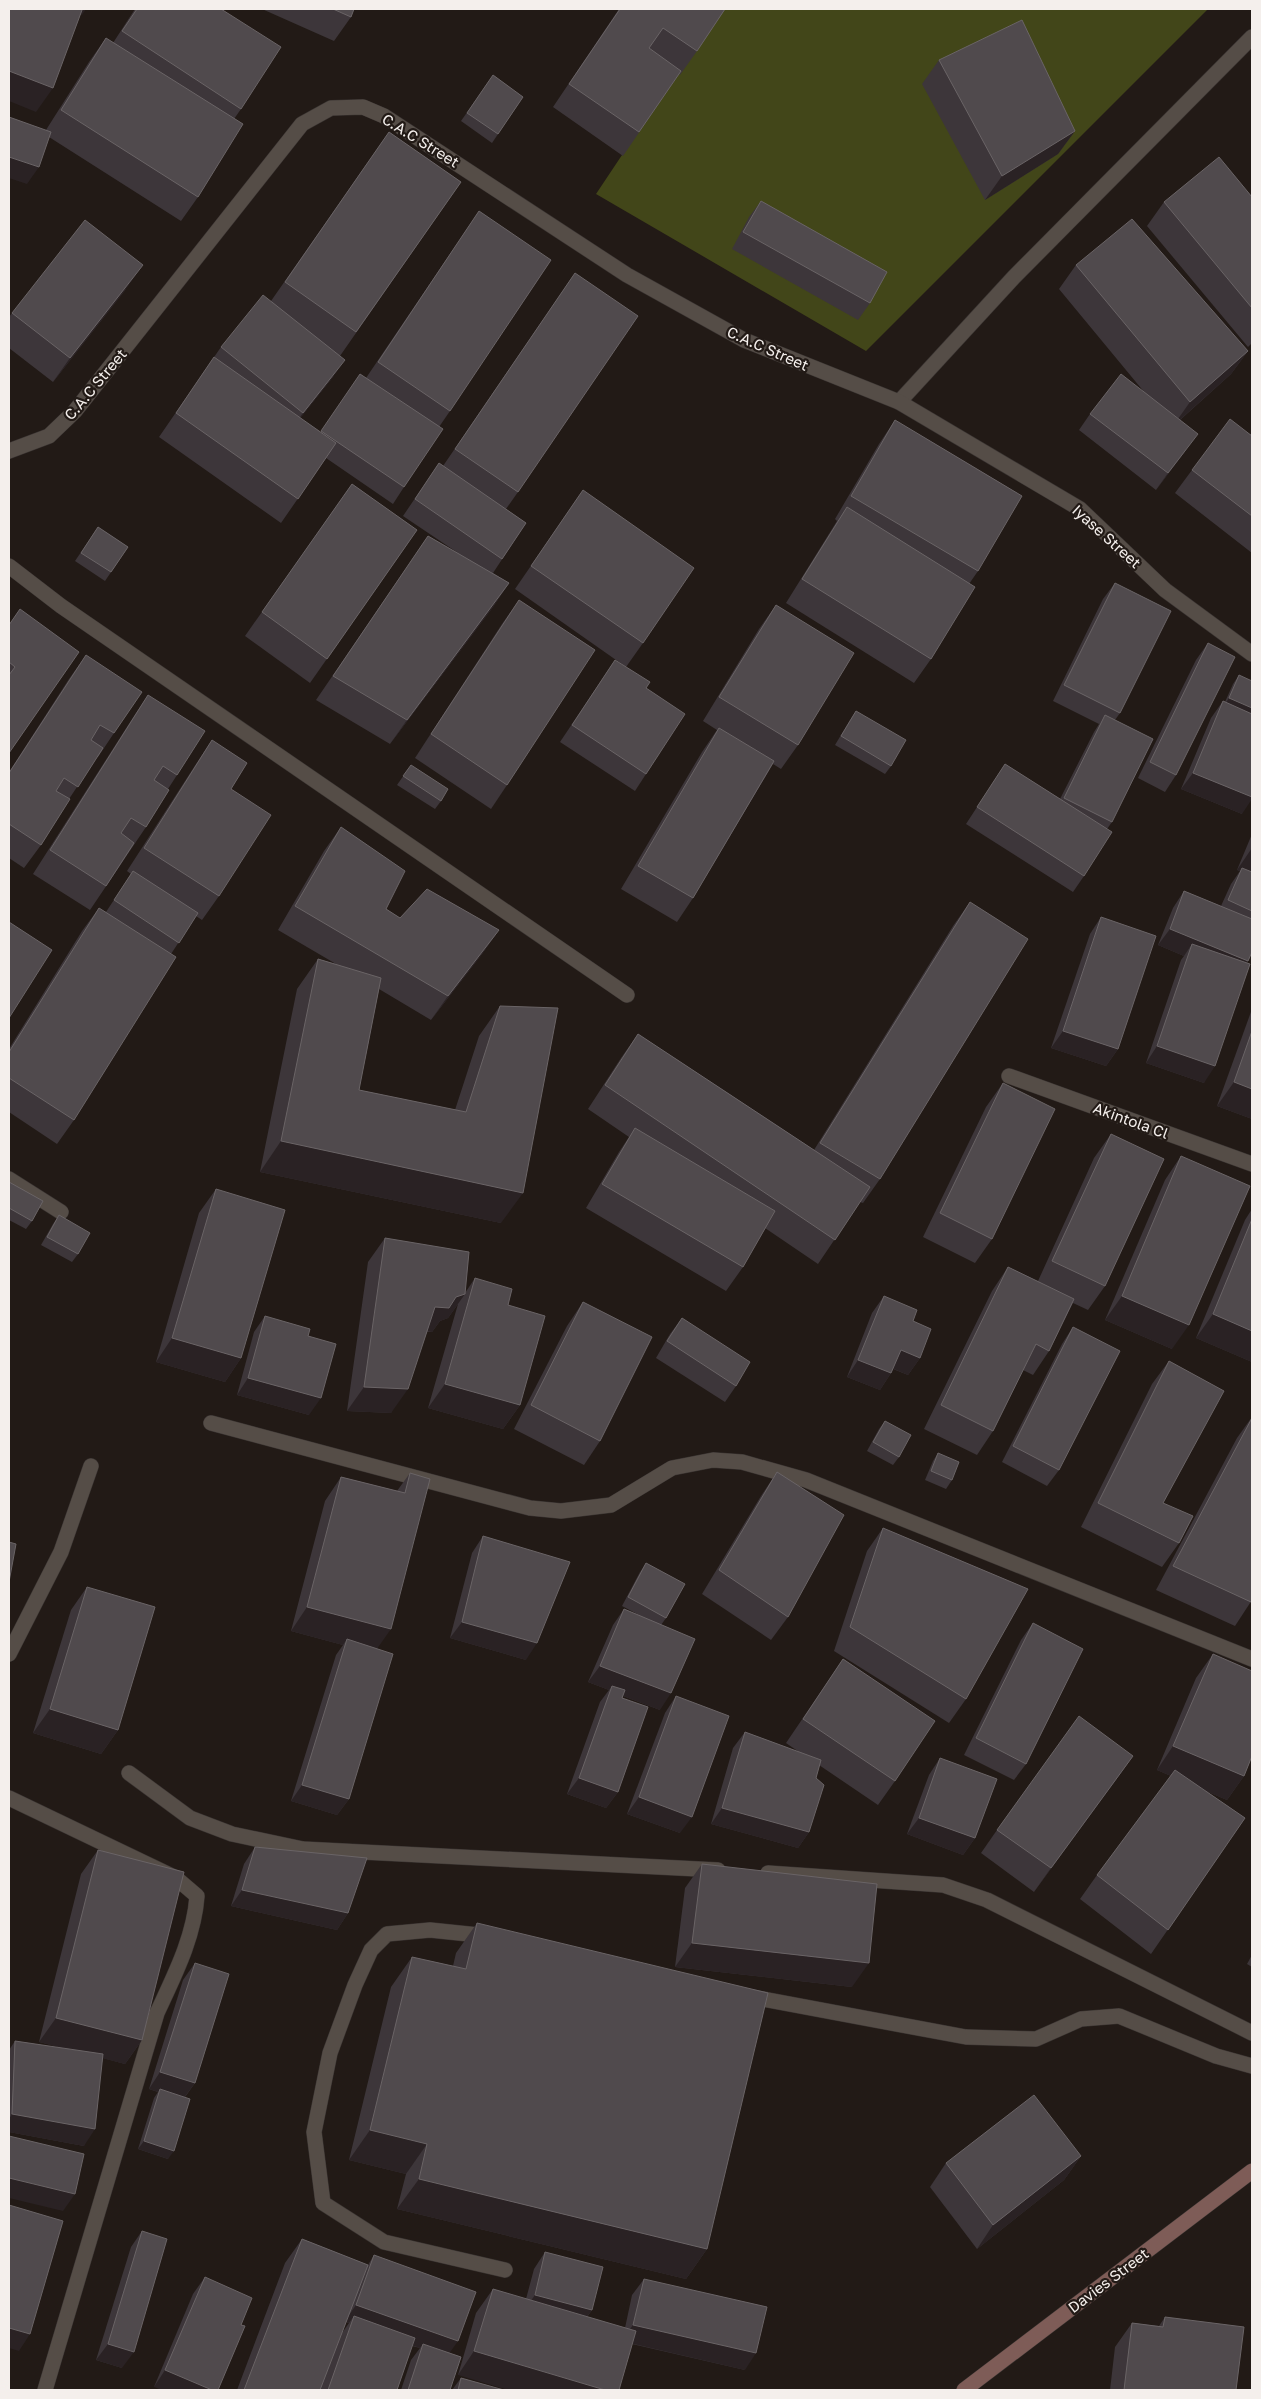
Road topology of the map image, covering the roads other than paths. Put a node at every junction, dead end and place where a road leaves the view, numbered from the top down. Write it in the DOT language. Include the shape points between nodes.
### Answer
graph roads {
  1 [pos="1252,37"];
  2 [pos="899,402"];
  3 [pos="9,451"];
  4 [pos="9,566"];
  5 [pos="1252,654"];
  6 [pos="627,995"];
  7 [pos="1009,1076"];
  8 [pos="1252,1164"];
  9 [pos="9,1179"];
  10 [pos="61,1212"];
  11 [pos="211,1423"];
  12 [pos="92,1466"];
  13 [pos="9,1654"];
  14 [pos="1252,1659"];
  15 [pos="129,1773"];
  16 [pos="9,1798"];
  17 [pos="730,1871"];
  18 [pos="750,1872"];
  19 [pos="502,1938"];
  20 [pos="736,1994"];
  21 [pos="1252,2033"];
  22 [pos="1252,2066"];
  23 [pos="1252,2170"];
  24 [pos="505,2270"];
  25 [pos="45,2390"];
  26 [pos="964,2390"];
  1 -- 2 [label="street" via="1014,277"];
  2 -- 3 [label="street, C.A.C Street" via="744,340 626,274 384,116 364,107 331,108 302,124 75,411 50,436"];
  2 -- 5 [label="street, Iyase Street" via="1080,509 1165,590"];
  4 -- 6 [label="street" via="61,606"];
  7 -- 8 [label="street, Akintola Cl"];
  9 -- 10 [label="street"];
  11 -- 14 [label="street" via="510,1504 561,1511 611,1505 672,1468 713,1460 742,1462 806,1480"];
  12 -- 13 [label="street" via="61,1552"];
  15 -- 17 [label="street" via="190,1818 232,1834 303,1849"];
  16 -- 25 [label="street" via="176,1878 197,1896 196,1918 157,2013"];
  18 -- 21 [label="street" via="943,1885 987,1900"];
  19 -- 24 [label="street" via="430,1930 388,1934 371,1950 330,2053 314,2132 323,2203 384,2242"];
  20 -- 22 [label="street" via="966,2037 1036,2039 1081,2019 1119,2016 1216,2056"];
  23 -- 26 [label="street, Davies Street"];
}
